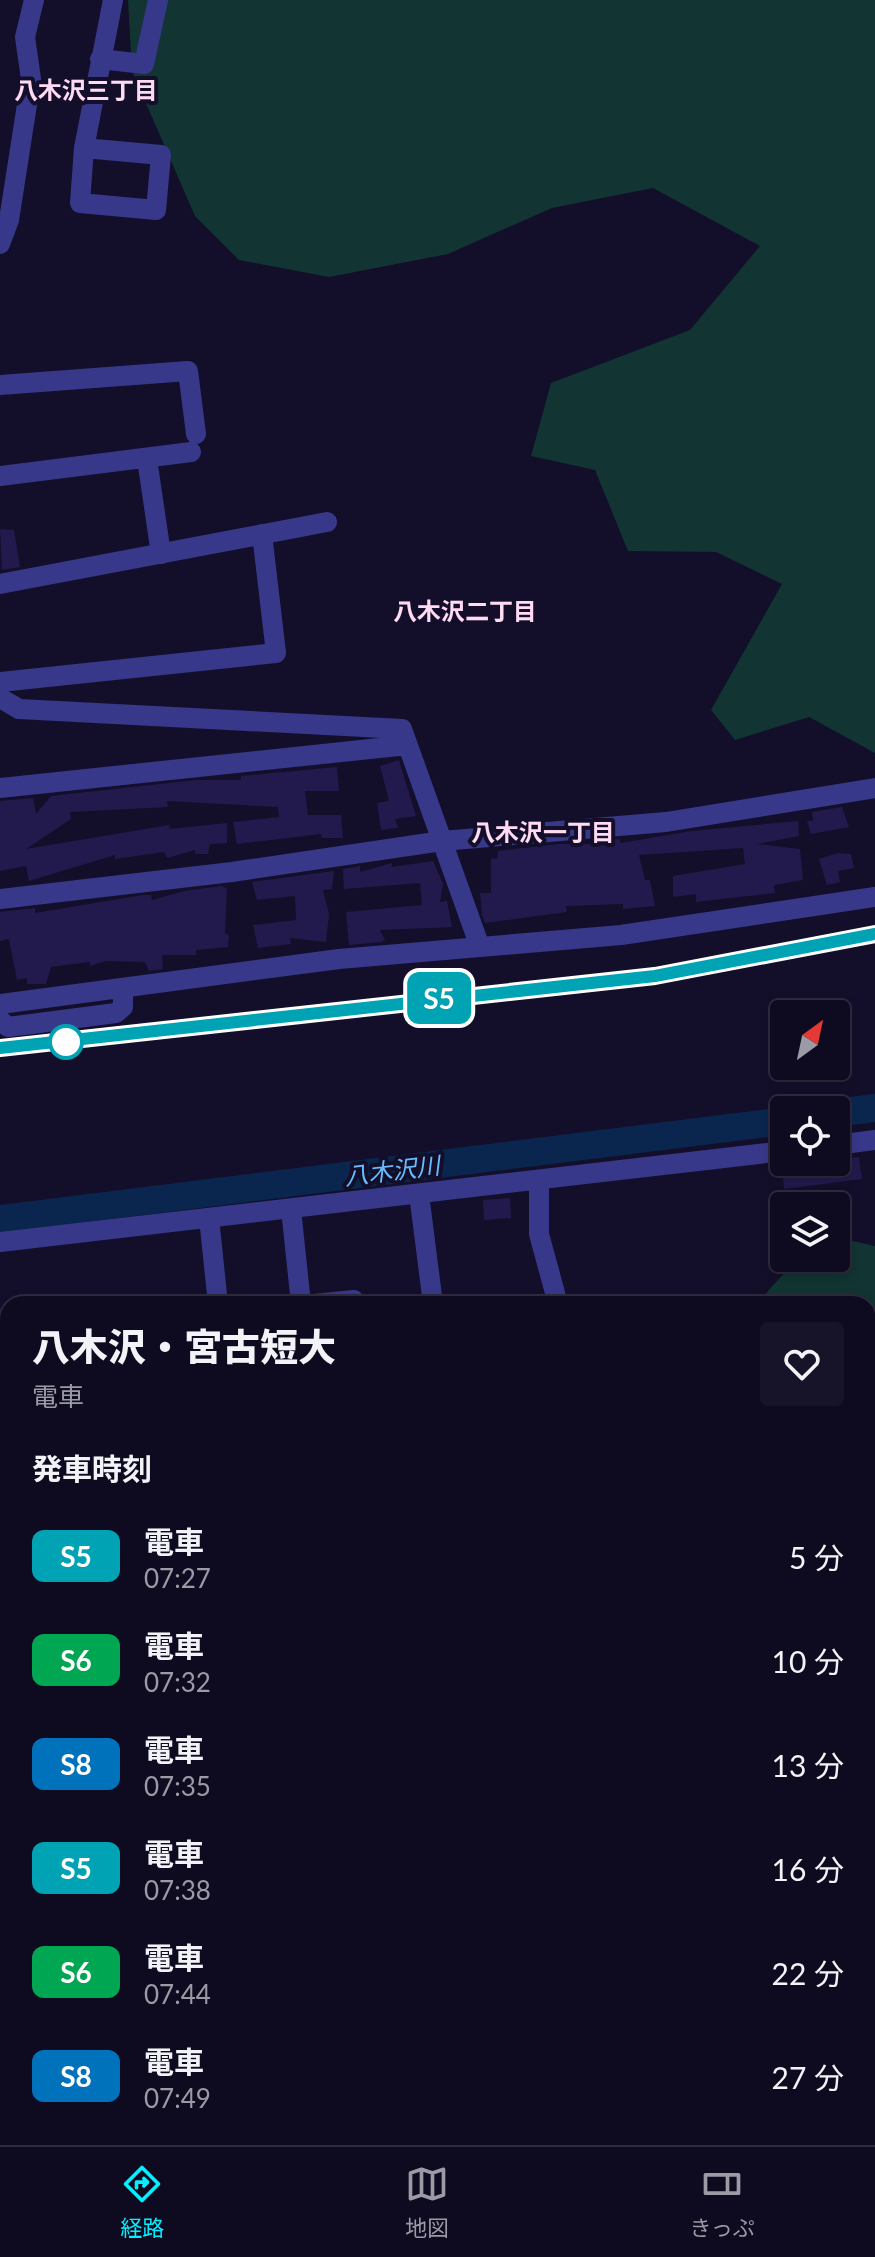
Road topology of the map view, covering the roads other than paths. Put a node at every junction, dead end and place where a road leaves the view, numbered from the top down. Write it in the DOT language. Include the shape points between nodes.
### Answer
graph roads {
  1 [pos="34,0"];
  2 [pos="113,0"];
  3 [pos="158,0"];
  4 [pos="100,59"];
  5 [pos="84,148"];
  6 [pos="0,244"];
  7 [pos="0,385"];
  8 [pos="147,459"];
  9 [pos="0,476"];
  10 [pos="327,522"];
  11 [pos="262,534"];
  12 [pos="161,554"];
  13 [pos="0,584"];
  14 [pos="0,682"];
  15 [pos="0,698"];
  16 [pos="408,745"];
  17 [pos="0,788"];
  18 [pos="875,788"];
  19 [pos="442,841"];
  20 [pos="875,897"];
  21 [pos="0,899"];
  22 [pos="480,947"];
  23 [pos="123,988"];
  24 [pos="0,1004"];
  25 [pos="0,1020"];
  26 [pos="875,1140"];
  27 [pos="850,1143"];
  28 [pos="770,1153"];
  29 [pos="539,1180"];
  30 [pos="419,1194"];
  31 [pos="291,1209"];
  32 [pos="209,1218"];
  33 [pos="0,1242"];
  34 [pos="217,1296"];
  35 [pos="300,1296"];
  36 [pos="432,1296"];
  37 [pos="556,1296"];
  1 -- 6 [label="street" via="25,37 31,79 9,220"];
  2 -- 4 [label="street"];
  3 -- 4 [label="street" via="144,64"];
  4 -- 5 [label="street"];
  5 -- 5 [label="street" via="80,203 156,210 161,155"];
  7 -- 8 [label="street" via="188,371 194,443"];
  8 -- 9 [label="street"];
  8 -- 12 [label="street"];
  10 -- 11 [label="street"];
  11 -- 12 [label="street"];
  11 -- 14 [label="street" via="276,653"];
  12 -- 13 [label="street"];
  15 -- 16 [label="street" via="19,709 402,729"];
  16 -- 17 [label="street"];
  16 -- 19 [label="street"];
  18 -- 19 [label="street" via="666,822"];
  19 -- 21 [label="street"];
  19 -- 22 [label="street"];
  20 -- 22 [label="street" via="621,935"];
  22 -- 23 [label="street" via="339,959"];
  23 -- 24 [label="street"];
  23 -- 25 [label="street" via="123,1007 116,1013 8,1027"];
  26 -- 27 [label="street"];
  28 -- 29 [label="street"];
  29 -- 30 [label="street"];
  29 -- 37 [label="street" via="539,1234"];
  30 -- 31 [label="street"];
  30 -- 36 [label="street"];
  31 -- 32 [label="street"];
  31 -- 35 [label="street"];
  32 -- 33 [label="street"];
  32 -- 34 [label="street"];
}
